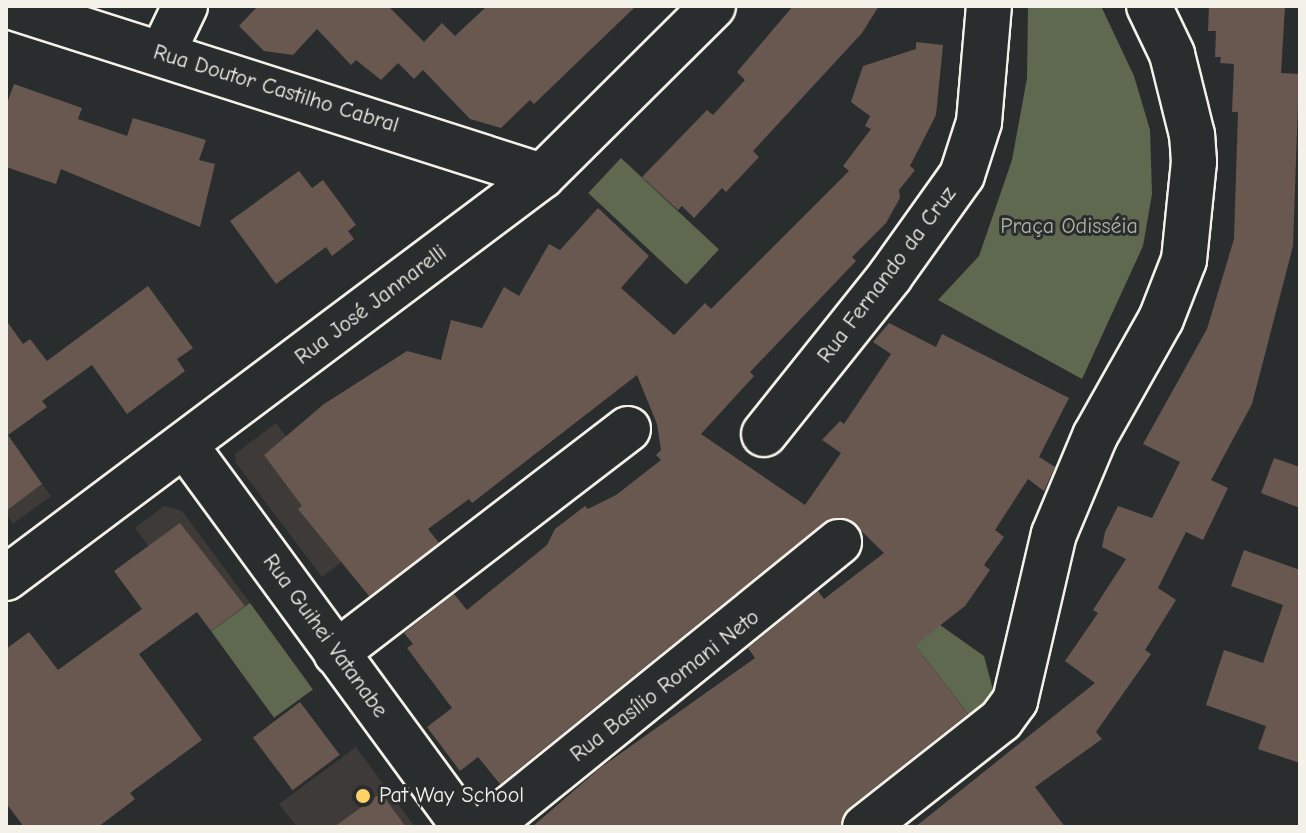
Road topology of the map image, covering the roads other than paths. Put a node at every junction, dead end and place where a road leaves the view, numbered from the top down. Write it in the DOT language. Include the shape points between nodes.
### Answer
graph roads {
  1 [pos="9,6"];
  2 [pos="185,6"];
  3 [pos="713,6"];
  4 [pos="989,6"];
  5 [pos="1149,6"];
  6 [pos="163,52"];
  7 [pos="542,176"];
  8 [pos="628,429"];
  9 [pos="764,434"];
  10 [pos="185,445"];
  11 [pos="839,542"];
  12 [pos="6,578"];
  13 [pos="336,653"];
  14 [pos="465,827"];
  15 [pos="487,827"];
  16 [pos="865,827"];
  1 -- 6 [label="street, Rua Doutor Castilho Cabral"];
  2 -- 6 [label="street"];
  3 -- 7 [label="street, Rua José Jannarelli"];
  4 -- 9 [label="street, Rua Fernando da Cruz" via="979,122 962,175 890,276"];
  5 -- 16 [label="street" via="1172,54 1192,135 1184,260 1161,319 1095,436 1054,534 1015,701 1001,720"];
  6 -- 7 [label="street, Rua Doutor Castilho Cabral"];
  7 -- 10 [label="street, Rua José Jannarelli"];
  8 -- 13 [label="street"];
  10 -- 12 [label="street, Rua José Jannarelli"];
  10 -- 13 [label="street, Rua Guihei Vatanabe"];
  11 -- 15 [label="street, Rua Basílio Romani Neto"];
  13 -- 14 [label="street, Rua Guihei Vatanabe"];
}
